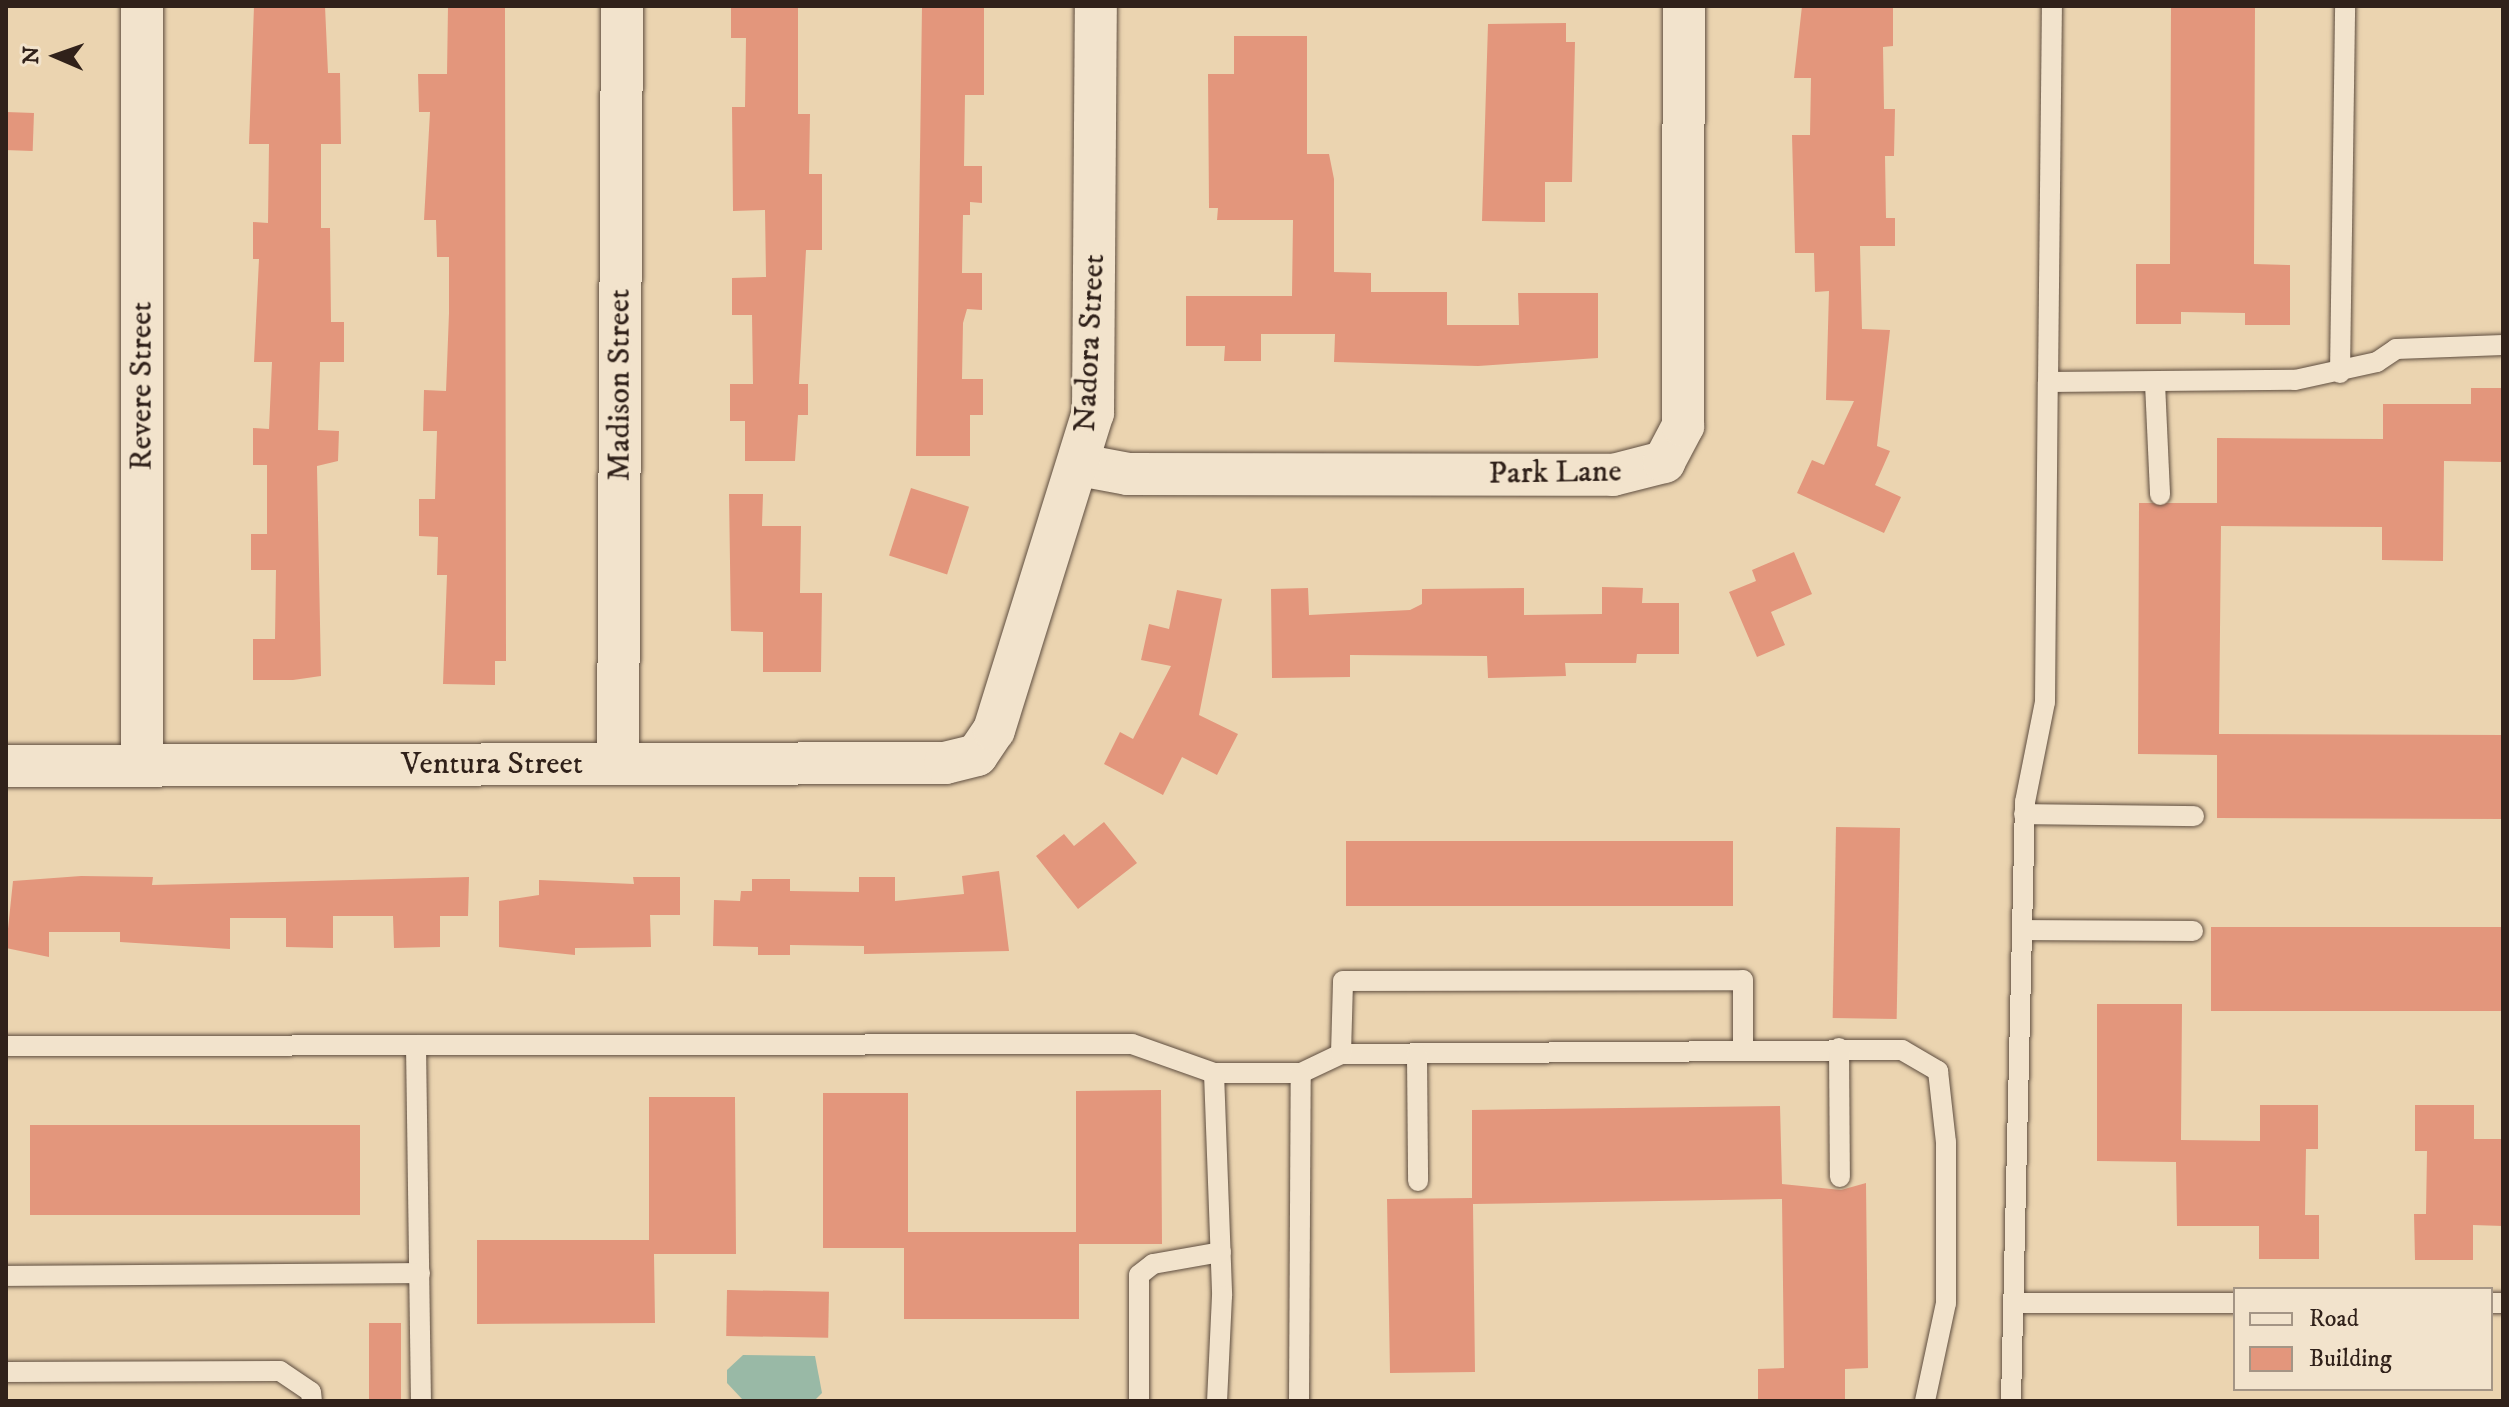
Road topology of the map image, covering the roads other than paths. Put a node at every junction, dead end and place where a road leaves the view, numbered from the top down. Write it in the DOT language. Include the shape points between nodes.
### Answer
graph roads {
  1 [pos="142,6"];
  2 [pos="622,6"];
  3 [pos="1096,6"];
  4 [pos="1684,6"];
  5 [pos="2052,6"];
  6 [pos="2345,6"];
  7 [pos="2503,345"];
  8 [pos="2340,373"];
  9 [pos="2048,382"];
  10 [pos="2155,383"];
  11 [pos="1080,465"];
  12 [pos="2160,495"];
  13 [pos="977,755"];
  14 [pos="618,763"];
  15 [pos="142,765"];
  16 [pos="6,766"];
  17 [pos="2024,814"];
  18 [pos="2194,816"];
  19 [pos="2022,930"];
  20 [pos="2193,931"];
  21 [pos="416,1045"];
  22 [pos="6,1046"];
  23 [pos="1839,1048"];
  24 [pos="1743,1050"];
  25 [pos="1341,1054"];
  26 [pos="1417,1055"];
  27 [pos="1214,1073"];
  28 [pos="1301,1073"];
  29 [pos="1840,1177"];
  30 [pos="1418,1181"];
  31 [pos="1221,1252"];
  32 [pos="420,1273"];
  33 [pos="6,1276"];
  34 [pos="2013,1303"];
  35 [pos="2233,1303"];
  36 [pos="6,1372"];
  37 [pos="312,1401"];
  38 [pos="421,1401"];
  39 [pos="1139,1401"];
  40 [pos="1217,1401"];
  41 [pos="1299,1401"];
  42 [pos="1925,1401"];
  43 [pos="2011,1401"];
  1 -- 15 [label="street, Revere Street"];
  2 -- 14 [label="street, Madison Street"];
  3 -- 11 [label="street, Nadora Street" via="1095,384"];
  4 -- 11 [label="street, Park Lane" via="1683,418 1664,462 1613,475 1128,474"];
  5 -- 9 [label="lane"];
  6 -- 8 [label="lane"];
  7 -- 8 [label="lane" via="2396,349"];
  8 -- 10 [label="lane"];
  9 -- 10 [label="lane"];
  9 -- 17 [label="lane" via="2045,702"];
  10 -- 12 [label="lane"];
  11 -- 13 [label="street, Nadora Street" via="994,730"];
  13 -- 14 [label="street, Ventura Street" via="945,763"];
  14 -- 15 [label="street, Ventura Street"];
  15 -- 16 [label="street, Ventura Street"];
  17 -- 18 [label="lane"];
  17 -- 19 [label="lane"];
  19 -- 20 [label="lane"];
  19 -- 34 [label="lane"];
  21 -- 22 [label="lane"];
  21 -- 27 [label="lane" via="1132,1044"];
  21 -- 32 [label="lane"];
  23 -- 24 [label="lane"];
  23 -- 29 [label="lane"];
  23 -- 42 [label="lane" via="1902,1050 1938,1071 1946,1303"];
  24 -- 25 [label="lane" via="1743,980 1343,981"];
  24 -- 26 [label="lane"];
  25 -- 26 [label="lane"];
  25 -- 28 [label="lane"];
  26 -- 30 [label="lane"];
  27 -- 28 [label="lane"];
  27 -- 31 [label="lane"];
  28 -- 41 [label="lane"];
  31 -- 39 [label="lane" via="1153,1264 1139,1275"];
  31 -- 40 [label="lane"];
  32 -- 33 [label="lane"];
  32 -- 38 [label="lane"];
  34 -- 35 [label="lane"];
  34 -- 43 [label="lane"];
  36 -- 37 [label="lane" via="280,1371 311,1392"];
}
